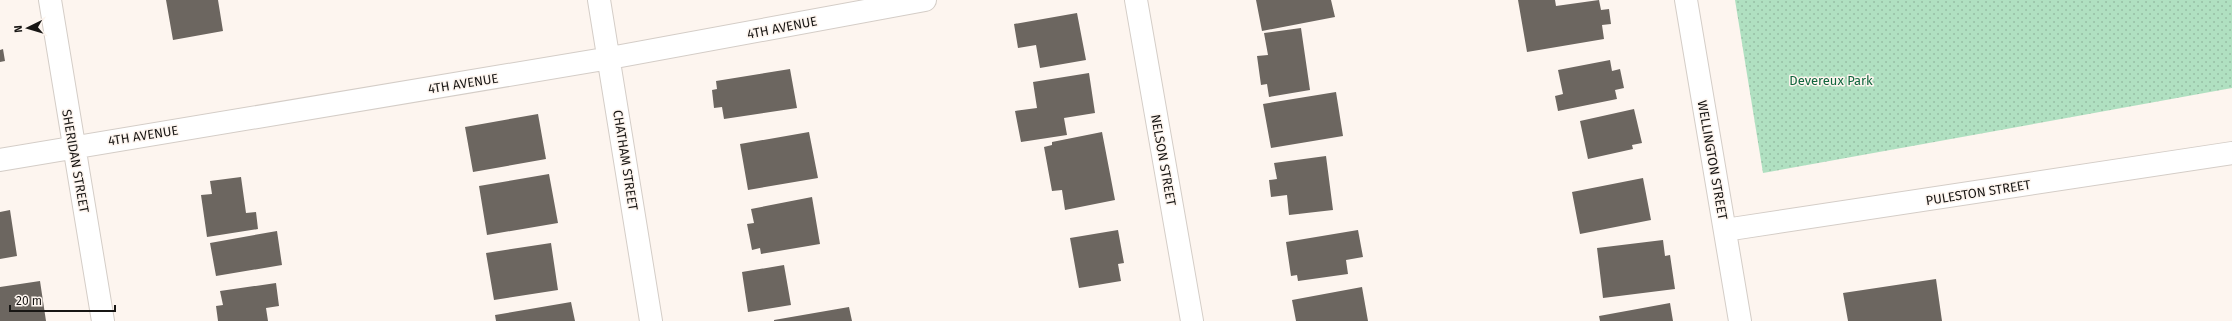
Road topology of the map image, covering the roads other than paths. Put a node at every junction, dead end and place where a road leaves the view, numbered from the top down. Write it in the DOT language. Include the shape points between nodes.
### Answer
graph roads {
  1 [pos="50,0"];
  2 [pos="599,0"];
  3 [pos="925,0"];
  4 [pos="1136,0"];
  5 [pos="1686,0"];
  6 [pos="610,58"];
  7 [pos="74,147"];
  8 [pos="2232,153"];
  9 [pos="0,160"];
  10 [pos="1725,230"];
  11 [pos="104,321"];
  12 [pos="651,321"];
  13 [pos="1192,321"];
  14 [pos="1740,321"];
  1 -- 7 [label="street, SHERIDAN STREET"];
  2 -- 6 [label="street, CHATHAM STREET"];
  3 -- 6 [label="street, 4TH AVENUE"];
  4 -- 13 [label="street, NELSON STREET"];
  5 -- 10 [label="street, WELLINGTON STREET"];
  6 -- 7 [label="street, 4TH AVENUE"];
  6 -- 12 [label="street, CHATHAM STREET"];
  7 -- 9 [label="street, 4TH AVENUE"];
  7 -- 11 [label="street, SHERIDAN STREET"];
  8 -- 10 [label="street, PULESTON STREET"];
  10 -- 14 [label="street, WELLINGTON STREET"];
}
